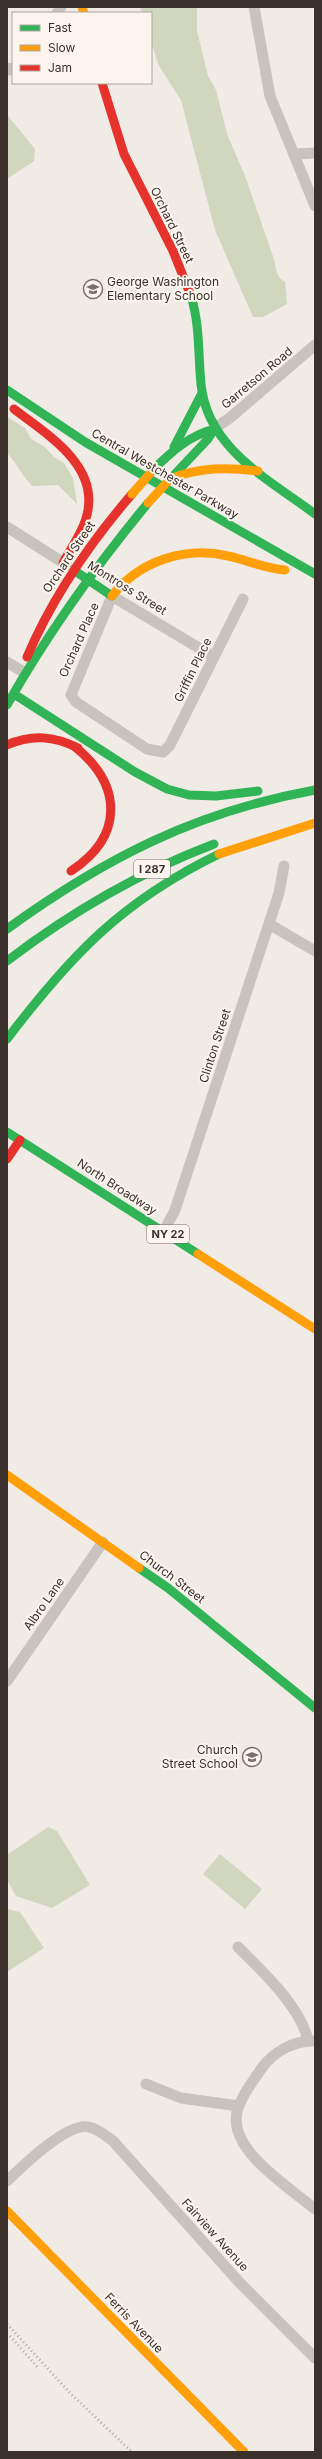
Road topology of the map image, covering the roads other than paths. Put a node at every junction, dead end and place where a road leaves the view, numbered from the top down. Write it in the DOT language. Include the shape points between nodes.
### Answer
graph roads {
  1 [pos="254,7"];
  2 [pos="102,84"];
  3 [pos="315,153"];
  4 [pos="295,154"];
  5 [pos="315,206"];
  6 [pos="315,345"];
  7 [pos="7,390"];
  8 [pos="202,393"];
  9 [pos="11,406"];
  10 [pos="214,429"];
  11 [pos="173,449"];
  12 [pos="79,451"];
  13 [pos="260,472"];
  14 [pos="170,479"];
  15 [pos="130,481"];
  16 [pos="166,501"];
  17 [pos="315,514"];
  18 [pos="7,527"];
  19 [pos="260,555"];
  20 [pos="302,566"];
  21 [pos="315,567"];
  22 [pos="73,569"];
  23 [pos="60,570"];
  24 [pos="315,574"];
  25 [pos="86,579"];
  26 [pos="112,596"];
  27 [pos="243,599"];
  28 [pos="43,620"];
  29 [pos="214,657"];
  30 [pos="7,662"];
  31 [pos="25,673"];
  32 [pos="14,694"];
  33 [pos="10,705"];
  34 [pos="46,728"];
  35 [pos="7,745"];
  36 [pos="78,748"];
  37 [pos="164,752"];
  38 [pos="282,786"];
  39 [pos="268,789"];
  40 [pos="315,790"];
  41 [pos="300,792"];
  42 [pos="315,817"];
  43 [pos="315,823"];
  44 [pos="275,825"];
  45 [pos="221,841"];
  46 [pos="284,866"];
  47 [pos="63,889"];
  48 [pos="269,924"];
  49 [pos="7,928"];
  50 [pos="315,951"];
  51 [pos="7,961"];
  52 [pos="7,1039"];
  53 [pos="7,1132"];
  54 [pos="20,1140"];
  55 [pos="7,1159"];
  56 [pos="164,1231"];
  57 [pos="314,1327"];
  58 [pos="7,1475"];
  59 [pos="103,1542"];
  60 [pos="7,1681"];
  61 [pos="315,1708"];
  62 [pos="238,1947"];
  63 [pos="312,2041"];
  64 [pos="146,2084"];
  65 [pos="239,2106"];
  66 [pos="7,2181"];
  67 [pos="315,2209"];
  68 [pos="7,2211"];
  69 [pos="315,2358"];
  70 [pos="244,2452"];
  1 -- 4 [label="street" via="270,96"];
  2 -- 8 [label="main road, Orchard Street" via="117,137 179,267 194,307"];
  3 -- 4 [label="street"];
  4 -- 5 [label="street"];
  6 -- 10 [label="street, Garretson Road"];
  7 -- 20 [label="main road, Central Westchester Parkway" via="85,442"];
  8 -- 10 [label="main road, Orchard Street" via="206,412"];
  8 -- 11 [label="main road"];
  9 -- 12 [label="main road, Central Westchester Parkway"];
  9 -- 23 [label="main road" via="72,457 84,476 88,489 85,521"];
  10 -- 11 [label="main road, Orchard Street" via="196,433"];
  10 -- 13 [label="main road" via="229,447"];
  10 -- 14 [label="main road, Orchard Street" via="208,439"];
  11 -- 22 [label="main road, Orchard Street, bridge" via="132,494"];
  13 -- 14 [label="main road" via="229,467 206,468 189,471"];
  13 -- 17 [label="main road"];
  14 -- 25 [label="main road, Orchard Street, bridge"];
  15 -- 16 [label="main road, Central Westchester Parkway"];
  18 -- 23 [label="street, Montross Street"];
  19 -- 26 [label="main road" via="288,572 270,570 225,555 184,555 148,566 128,578"];
  20 -- 21 [label="main road"];
  20 -- 24 [label="main road, Central Westchester Parkway"];
  22 -- 23 [label="street, Montross Street"];
  22 -- 25 [label="main road, Montross Street"];
  22 -- 28 [label="main road, Orchard Street"];
  23 -- 28 [label="main road"];
  25 -- 26 [label="main road, Montross Street"];
  25 -- 31 [label="main road, Orchard Street"];
  26 -- 29 [label="street, Montross Street"];
  26 -- 37 [label="street, Orchard Place" via="71,695 76,702 147,749"];
  27 -- 29 [label="street, Griffin Place"];
  28 -- 31 [label="main road, Orchard Street" via="26,658"];
  29 -- 37 [label="street, Griffin Place" via="170,745"];
  30 -- 31 [label="street"];
  31 -- 32 [label="main road, Orchard Street"];
  32 -- 33 [label="main road, Orchard Street"];
  32 -- 39 [label="main road" via="135,772 167,789 189,795 216,796"];
  34 -- 36 [label="main road"];
  35 -- 36 [label="main road" via="16,740 36,737 58,739"];
  36 -- 47 [label="main road" via="95,762 101,771 109,790 112,811 102,842 90,858 70,872"];
  38 -- 41 [label="main road"];
  40 -- 41 [label="main road, I 287"];
  41 -- 47 [label="main road, I 287" via="240,808 177,830 112,861"];
  42 -- 44 [label="main road"];
  43 -- 52 [label="main road" via="218,855 132,904 85,944 60,970"];
  45 -- 51 [label="main road, I 287" via="170,861 108,892 50,929"];
  46 -- 48 [label="street, Clinton Street"];
  47 -- 49 [label="main road, I 287"];
  48 -- 50 [label="street"];
  48 -- 56 [label="street, Clinton Street" via="175,1210"];
  53 -- 54 [label="main road, North Broadway / NY 22"];
  54 -- 55 [label="main road"];
  54 -- 56 [label="main road, North Broadway / NY 22"];
  56 -- 57 [label="main road, North Broadway / NY 22"];
  58 -- 59 [label="main road, Church Street"];
  59 -- 60 [label="street, Albro Lane"];
  59 -- 61 [label="main road, Church Street" via="190,1604"];
  62 -- 63 [label="street" via="295,2011"];
  63 -- 65 [label="street" via="296,2042 264,2065"];
  64 -- 65 [label="street" via="180,2098"];
  65 -- 67 [label="street" via="238,2132 244,2145 260,2165"];
  66 -- 69 [label="street, Fairview Avenue" via="52,2142 75,2128 87,2126 96,2130 112,2141 239,2282"];
  68 -- 70 [label="main road, Ferris Avenue"];
}
